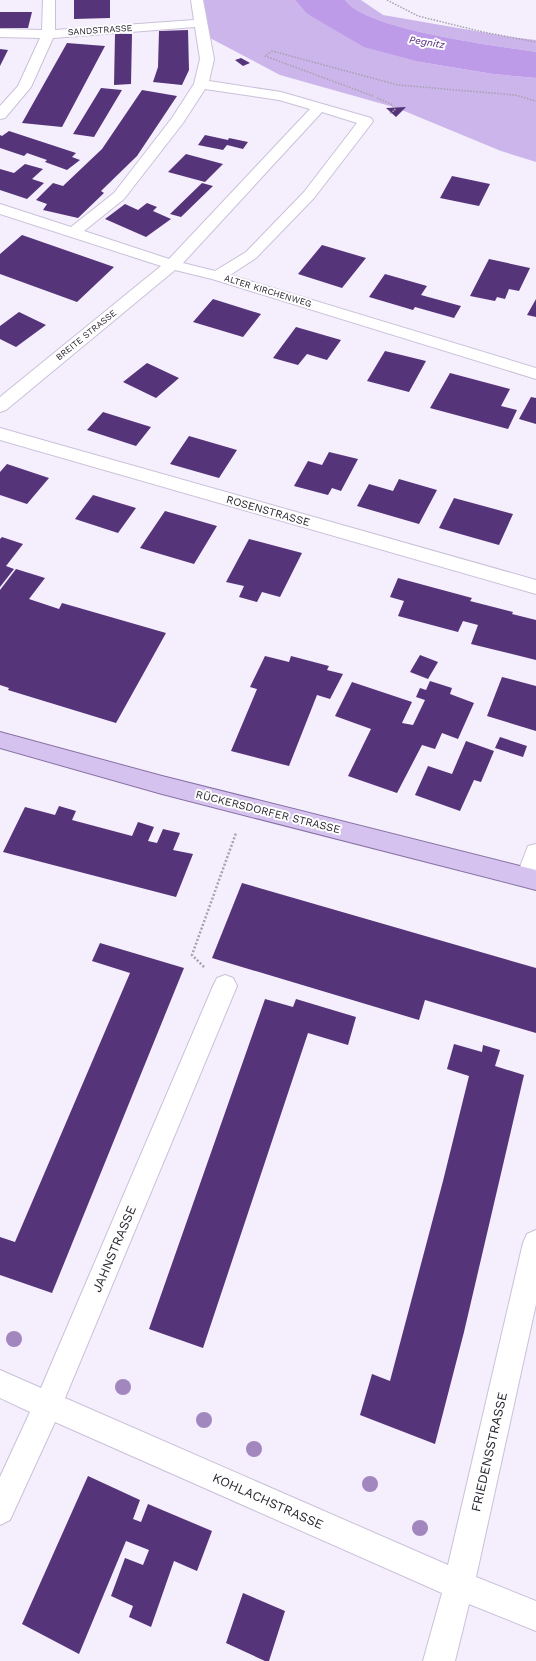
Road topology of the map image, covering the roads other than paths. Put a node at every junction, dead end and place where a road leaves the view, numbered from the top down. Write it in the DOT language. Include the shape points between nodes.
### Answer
graph roads {
  1 [pos="49,0"];
  2 [pos="196,0"];
  3 [pos="200,24"];
  4 [pos="0,33"];
  5 [pos="48,34"];
  6 [pos="200,84"];
  7 [pos="319,107"];
  8 [pos="0,115"];
  9 [pos="0,209"];
  10 [pos="74,232"];
  11 [pos="172,265"];
  12 [pos="217,276"];
  13 [pos="536,374"];
  14 [pos="0,406"];
  15 [pos="0,434"];
  16 [pos="536,587"];
  17 [pos="0,741"];
  18 [pos="536,853"];
  19 [pos="531,879"];
  20 [pos="225,986"];
  21 [pos="536,1242"];
  22 [pos="0,1384"];
  23 [pos="48,1405"];
  24 [pos="0,1510"];
  25 [pos="460,1586"];
  26 [pos="536,1616"];
  27 [pos="440,1661"];
  1 -- 5 [label="street"];
  2 -- 3 [label="street"];
  3 -- 5 [label="street, SANDSTRASSE"];
  3 -- 6 [label="street" via="207,59"];
  4 -- 5 [label="street, SANDSTRASSE"];
  5 -- 8 [label="street" via="24,87"];
  6 -- 7 [label="street" via="281,96"];
  6 -- 10 [label="street" via="178,120 119,196"];
  7 -- 11 [label="street, BREITE STRASSE"];
  7 -- 12 [label="street" via="366,121 309,194 251,255"];
  9 -- 10 [label="street, ALTER KIRCHENWEG"];
  10 -- 11 [label="street, ALTER KIRCHENWEG"];
  11 -- 12 [label="street, ALTER KIRCHENWEG"];
  11 -- 14 [label="street, BREITE STRASSE"];
  12 -- 13 [label="street, ALTER KIRCHENWEG"];
  15 -- 16 [label="street, ROSENSTRASSE"];
  17 -- 19 [label="main road, RÜCKERSDORFER STRASSE"];
  18 -- 19 [label="street"];
  20 -- 23 [label="street, JAHNSTRASSE"];
  21 -- 25 [label="street, FRIEDENSSTRASSE"];
  22 -- 23 [label="street, KOHLACHSTRASSE"];
  23 -- 24 [label="street, JAHNSTRASSE"];
  23 -- 25 [label="street, KOHLACHSTRASSE"];
  25 -- 26 [label="street, KOHLACHSTRASSE"];
  25 -- 27 [label="street, FRIEDENSSTRASSE"];
}
